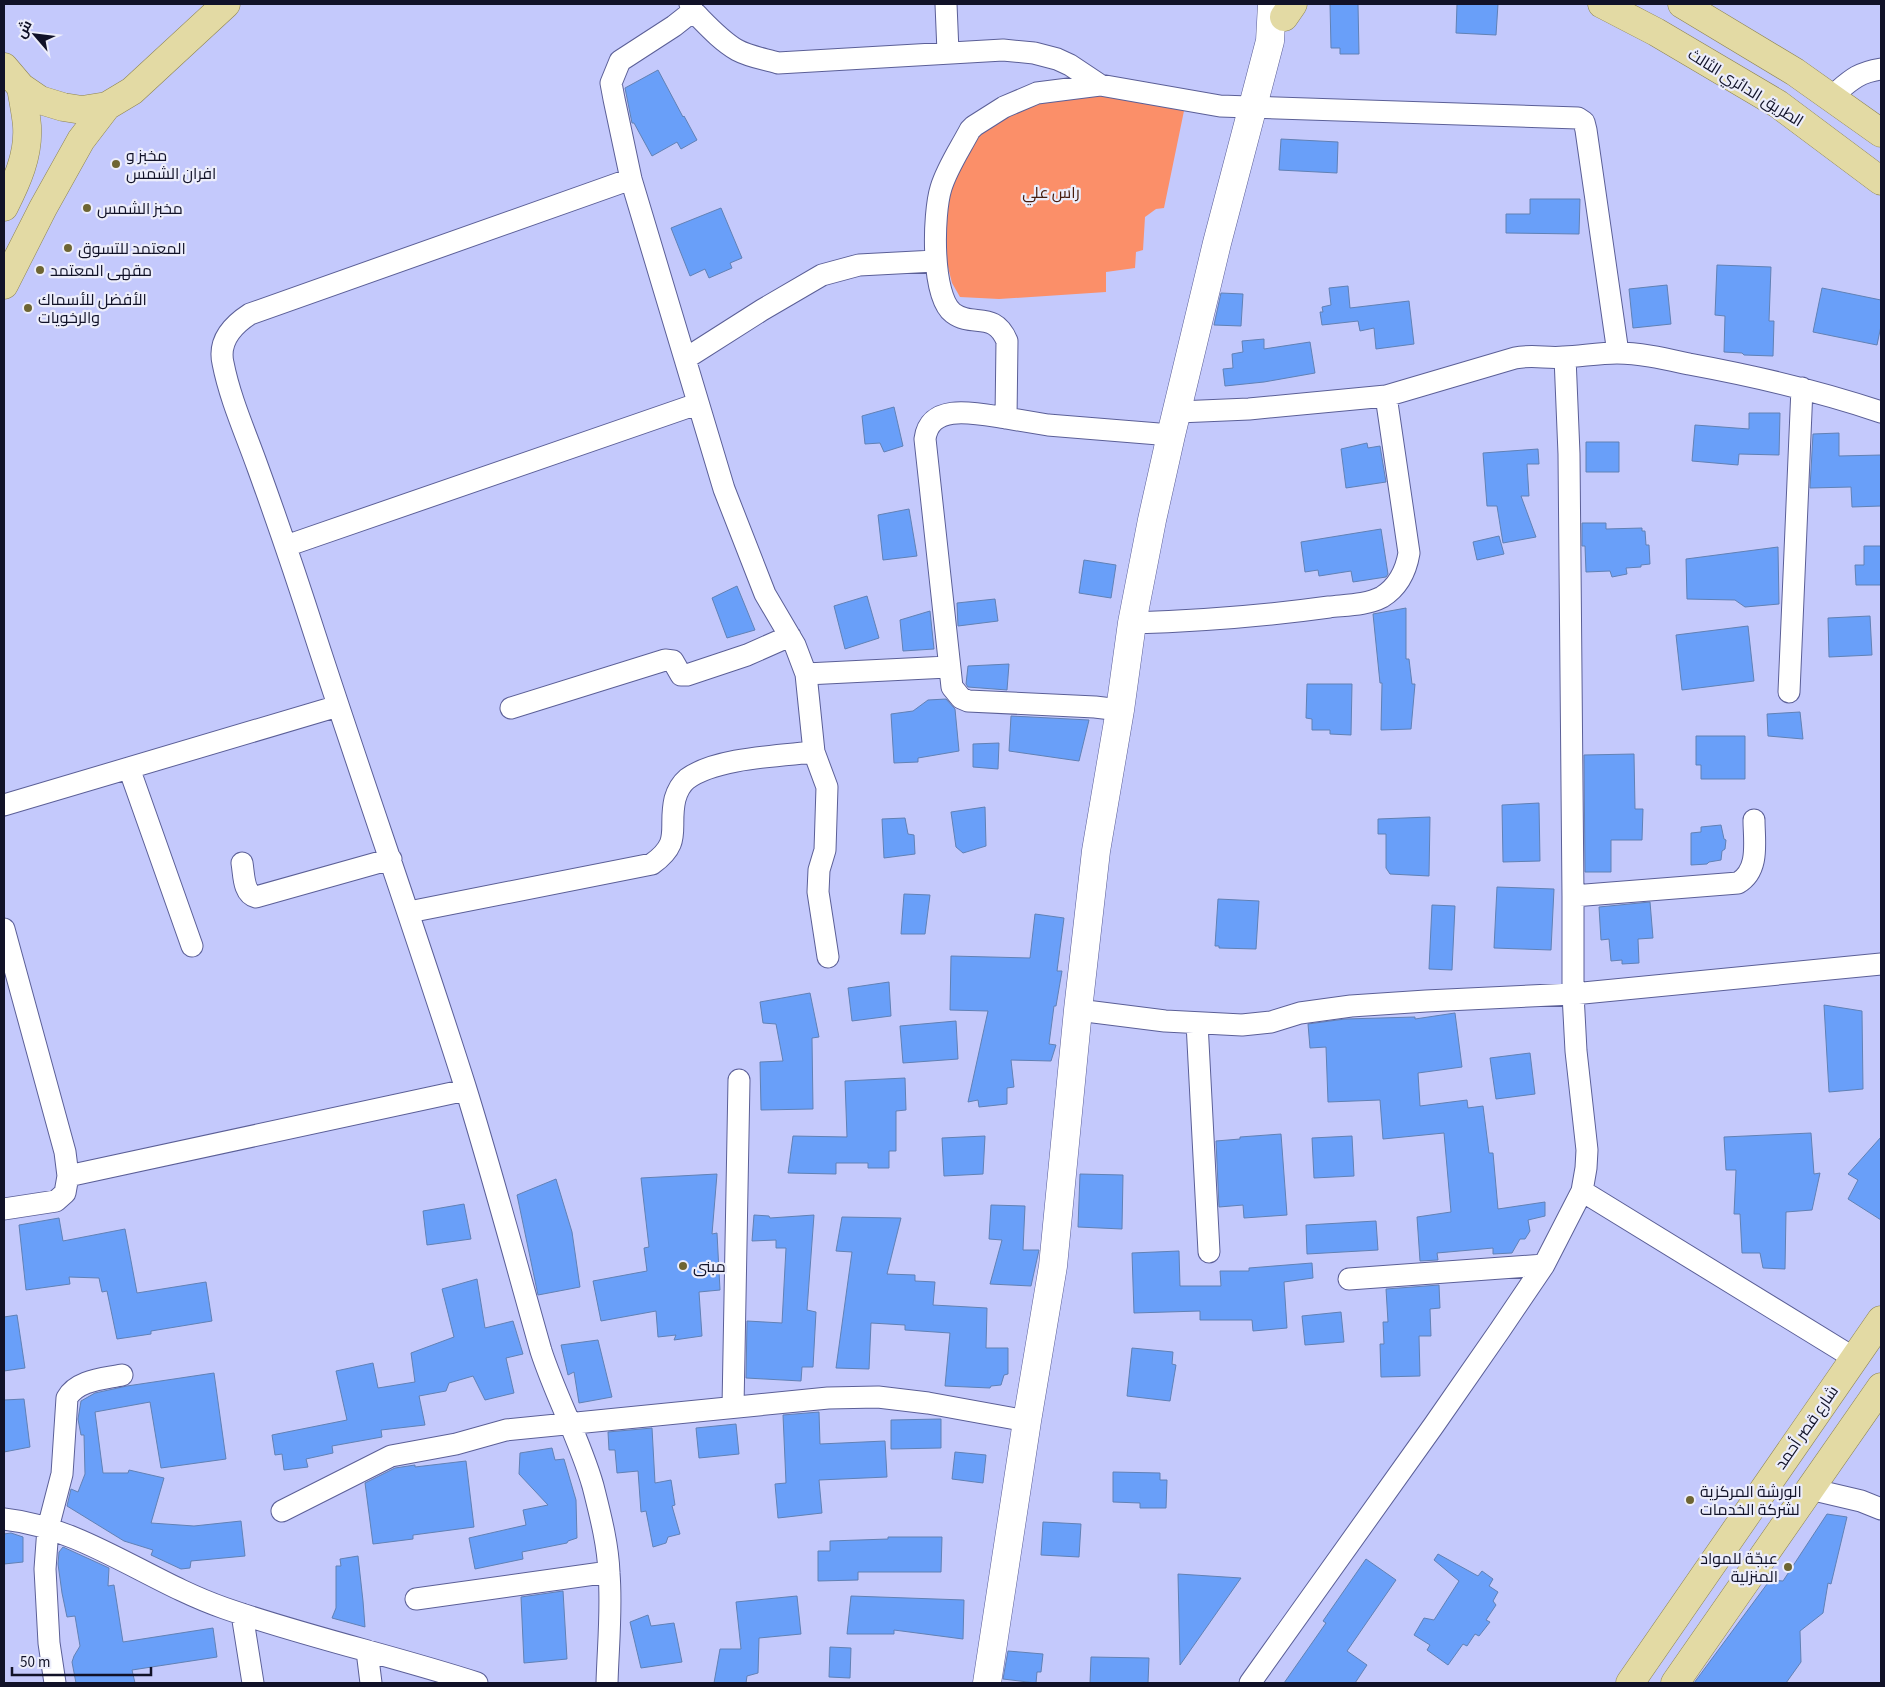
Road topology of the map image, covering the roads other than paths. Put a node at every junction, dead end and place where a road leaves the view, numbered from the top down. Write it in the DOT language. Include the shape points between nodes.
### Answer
graph roads {
  1 [pos="226,4"];
  2 [pos="946,4"];
  3 [pos="1602,4"];
  4 [pos="1682,4"];
  5 [pos="692,7"];
  6 [pos="1280,7"];
  7 [pos="948,52"];
  8 [pos="1881,69"];
  9 [pos="9,74"];
  10 [pos="1100,85"];
  11 [pos="1831,97"];
  12 [pos="108,106"];
  13 [pos="1252,108"];
  14 [pos="1881,133"];
  15 [pos="631,179"];
  16 [pos="1881,181"];
  17 [pos="4,207"];
  18 [pos="935,261"];
  19 [pos="4,285"];
  20 [pos="1618,353"];
  21 [pos="1565,357"];
  22 [pos="685,360"];
  23 [pos="1802,388"];
  24 [pos="1386,396"];
  25 [pos="697,404"];
  26 [pos="1881,412"];
  27 [pos="1006,418"];
  28 [pos="1174,423"];
  29 [pos="286,546"];
  30 [pos="1132,623"];
  31 [pos="790,636"];
  32 [pos="948,667"];
  33 [pos="806,674"];
  34 [pos="1789,692"];
  35 [pos="338,706"];
  36 [pos="511,708"];
  37 [pos="1120,710"];
  38 [pos="814,752"];
  39 [pos="129,768"];
  40 [pos="4,806"];
  41 [pos="1754,820"];
  42 [pos="390,859"];
  43 [pos="242,863"];
  44 [pos="1574,896"];
  45 [pos="409,912"];
  46 [pos="4,930"];
  47 [pos="192,946"];
  48 [pos="828,956"];
  49 [pos="1881,964"];
  50 [pos="10,980"];
  51 [pos="1573,994"];
  52 [pos="1078,1010"];
  53 [pos="1197,1023"];
  54 [pos="739,1080"];
  55 [pos="466,1090"];
  56 [pos="68,1176"];
  57 [pos="1582,1191"];
  58 [pos="4,1209"];
  59 [pos="1209,1252"];
  60 [pos="1544,1264"];
  61 [pos="1348,1279"];
  62 [pos="1881,1320"];
  63 [pos="1854,1358"];
  64 [pos="122,1375"];
  65 [pos="1881,1387"];
  66 [pos="733,1406"];
  67 [pos="1027,1421"];
  68 [pos="571,1424"];
  69 [pos="1810,1490"];
  70 [pos="1881,1509"];
  71 [pos="282,1511"];
  72 [pos="4,1519"];
  73 [pos="48,1528"];
  74 [pos="610,1572"];
  75 [pos="416,1599"];
  76 [pos="242,1614"];
  77 [pos="367,1651"];
  78 [pos="469,1682"];
  79 [pos="54,1683"];
  80 [pos="253,1683"];
  81 [pos="371,1683"];
  82 [pos="607,1683"];
  83 [pos="987,1683"];
  84 [pos="1250,1683"];
  85 [pos="1630,1683"];
  86 [pos="1675,1683"];
  1 -- 12 [label="main road" via="132,91"];
  2 -- 7 [label="street"];
  3 -- 16 [label="main road, الطريق الدائري الثالث" via="1664,36 1778,104"];
  4 -- 11 [label="main road" via="1732,32"];
  5 -- 7 [label="street" via="716,35 737,50 778,63"];
  5 -- 15 [label="street" via="674,26 620,62 615,71 612,83 614,99"];
  6 -- 13 [label="street"];
  7 -- 10 [label="street" via="1003,50 1034,53 1070,65"];
  8 -- 11 [label="street" via="1856,76"];
  9 -- 12 [label="main road" via="40,100 82,110"];
  9 -- 17 [label="main road" via="27,127 25,155"];
  10 -- 13 [label="street" via="1200,103"];
  10 -- 18 [label="street" via="1037,93 1004,107 970,130 940,189"];
  11 -- 14 [label="main road"];
  12 -- 19 [label="main road" via="81,140"];
  13 -- 20 [label="street" via="1578,118 1584,122"];
  13 -- 28 [label="street"];
  15 -- 22 [label="street"];
  15 -- 29 [label="street" via="275,304 238,322 224,343 222,360"];
  18 -- 22 [label="street" via="859,265 822,275"];
  18 -- 27 [label="street" via="944,301 952,312 997,325 1004,333 1007,341"];
  20 -- 21 [label="street"];
  20 -- 23 [label="street" via="1709,367"];
  21 -- 24 [label="street" via="1529,355 1515,358"];
  21 -- 44 [label="street"];
  22 -- 25 [label="street"];
  23 -- 26 [label="street"];
  23 -- 34 [label="street"];
  24 -- 28 [label="street" via="1249,409"];
  24 -- 30 [label="street" via="1409,553 1401,579 1389,592 1365,602 1296,612 1191,622"];
  25 -- 29 [label="street"];
  25 -- 31 [label="street" via="724,490 764,594"];
  27 -- 28 [label="street" via="1048,425"];
  27 -- 32 [label="street" via="947,413 930,423 926,430"];
  28 -- 30 [label="street"];
  29 -- 35 [label="street"];
  30 -- 37 [label="street"];
  31 -- 33 [label="street"];
  31 -- 36 [label="street" via="687,675 681,675 673,661 665,660"];
  32 -- 33 [label="street"];
  32 -- 37 [label="street" via="952,687 968,701"];
  33 -- 38 [label="street"];
  35 -- 39 [label="street"];
  35 -- 42 [label="street"];
  37 -- 52 [label="street" via="1096,851"];
  38 -- 45 [label="street" via="726,763 685,780 675,800 670,847 652,864"];
  38 -- 48 [label="street" via="827,787 825,850 818,892"];
  39 -- 40 [label="street"];
  39 -- 47 [label="street"];
  41 -- 44 [label="street" via="1754,864 1745,879 1738,883"];
  42 -- 43 [label="street" via="256,897 248,892"];
  42 -- 45 [label="street"];
  44 -- 51 [label="street"];
  45 -- 55 [label="street"];
  46 -- 50 [label="street"];
  49 -- 51 [label="street"];
  50 -- 56 [label="street" via="65,1152"];
  51 -- 53 [label="street" via="1351,1006 1242,1025"];
  51 -- 57 [label="street" via="1587,1150"];
  52 -- 53 [label="street"];
  52 -- 67 [label="street" via="1053,1266"];
  53 -- 59 [label="street"];
  54 -- 66 [label="street"];
  55 -- 56 [label="street"];
  55 -- 68 [label="street" via="541,1351"];
  56 -- 58 [label="street" via="65,1193 56,1201"];
  57 -- 60 [label="street"];
  57 -- 63 [label="street"];
  60 -- 61 [label="street"];
  60 -- 84 [label="street" via="1434,1426"];
  62 -- 63 [label="main road, شارع قصر أحمد"];
  63 -- 85 [label="main road, شارع قصر أحمد"];
  64 -- 73 [label="street" via="81,1385 66,1398 62,1474"];
  65 -- 69 [label="main road"];
  66 -- 67 [label="street" via="878,1397"];
  66 -- 68 [label="street"];
  67 -- 83 [label="street"];
  68 -- 71 [label="street" via="506,1430 456,1444 391,1456"];
  68 -- 74 [label="street" via="594,1493"];
  69 -- 70 [label="street" via="1861,1501"];
  69 -- 86 [label="main road"];
  72 -- 73 [label="street"];
  73 -- 76 [label="street" via="192,1595"];
  73 -- 79 [label="street" via="45,1569"];
  74 -- 75 [label="street"];
  74 -- 82 [label="street"];
  76 -- 77 [label="street"];
  76 -- 80 [label="street"];
  77 -- 78 [label="street"];
  77 -- 81 [label="street"];
}
